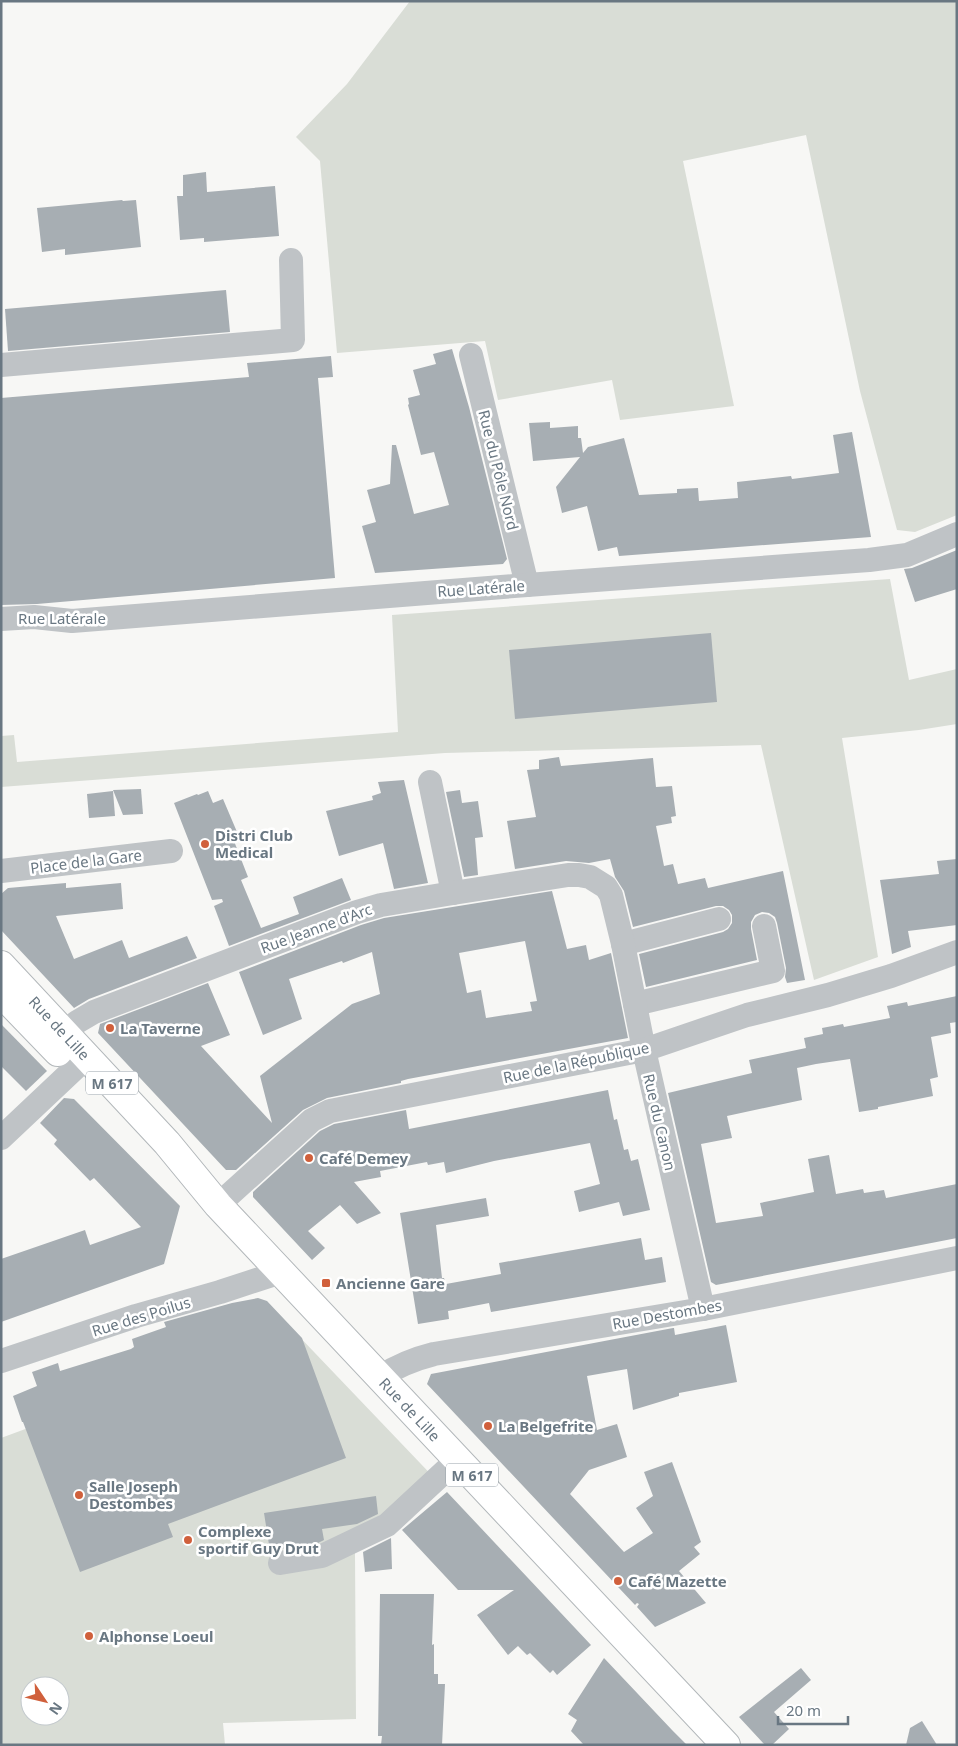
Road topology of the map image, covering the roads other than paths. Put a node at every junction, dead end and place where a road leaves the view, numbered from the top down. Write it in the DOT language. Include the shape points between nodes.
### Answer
graph roads {
  1 [pos="291,260"];
  2 [pos="471,355"];
  3 [pos="1,365"];
  4 [pos="957,534"];
  5 [pos="528,584"];
  6 [pos="1,619"];
  7 [pos="430,782"];
  8 [pos="171,850"];
  9 [pos="1,871"];
  10 [pos="599,881"];
  11 [pos="453,893"];
  12 [pos="719,919"];
  13 [pos="764,926"];
  14 [pos="623,944"];
  15 [pos="957,952"];
  16 [pos="1,965"];
  17 [pos="1,993"];
  18 [pos="635,1004"];
  19 [pos="58,1039"];
  20 [pos="644,1050"];
  21 [pos="81,1063"];
  22 [pos="1,1138"];
  23 [pos="218,1205"];
  24 [pos="957,1258"];
  25 [pos="281,1272"];
  26 [pos="703,1308"];
  27 [pos="1,1361"];
  28 [pos="380,1377"];
  29 [pos="458,1460"];
  30 [pos="280,1563"];
  31 [pos="726,1745"];
  1 -- 3 [label="street" via="293,340"];
  2 -- 5 [label="street, Rue du Pôle Nord"];
  4 -- 5 [label="street, Rue Latérale" via="896,557"];
  5 -- 6 [label="street, Rue Latérale" via="72,621 34,617"];
  7 -- 11 [label="street"];
  8 -- 9 [label="street, Place de la Gare"];
  10 -- 11 [label="street, Rue Jeanne d'Arc" via="568,875"];
  10 -- 14 [label="street, Rue du Canon" via="611,895"];
  11 -- 19 [label="street, Rue Jeanne d'Arc" via="357,912 94,1012"];
  12 -- 14 [label="street"];
  13 -- 18 [label="street" via="773,971"];
  14 -- 18 [label="street, Rue du Canon"];
  15 -- 20 [label="street, Rue de la République" via="891,976 747,1015"];
  16 -- 19 [label="main road, Rue de Lille / M 617"];
  17 -- 19 [label="main road, Rue de Lille / M 617"];
  18 -- 20 [label="street, Rue du Canon"];
  19 -- 21 [label="main road, Rue de Lille / M 617"];
  20 -- 23 [label="street, Rue de la République" via="330,1111 312,1120"];
  20 -- 26 [label="street, Rue du Canon"];
  21 -- 22 [label="street"];
  21 -- 23 [label="main road, Rue de Lille / M 617" via="167,1143"];
  23 -- 25 [label="main road, Rue de Lille / M 617"];
  24 -- 26 [label="street, Rue Destombes"];
  25 -- 27 [label="street, Rue des Poilus"];
  25 -- 28 [label="main road, Rue de Lille / M 617"];
  26 -- 28 [label="street, Rue Destombes" via="434,1354 396,1367"];
  28 -- 29 [label="main road, Rue de Lille / M 617"];
  29 -- 30 [label="street" via="387,1525 322,1556"];
  29 -- 31 [label="main road, Rue de Lille / M 617"];
}
